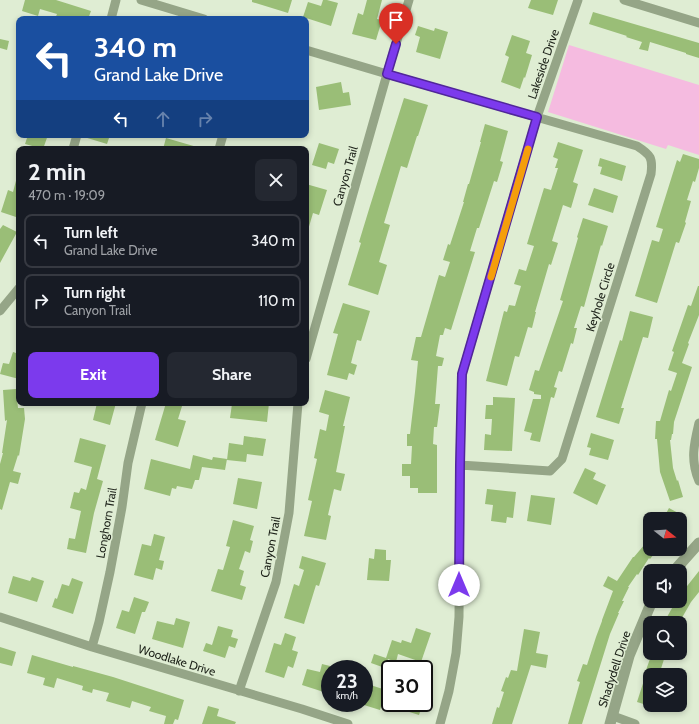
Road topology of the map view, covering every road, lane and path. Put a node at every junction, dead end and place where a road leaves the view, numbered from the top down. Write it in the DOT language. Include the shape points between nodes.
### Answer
graph roads {
  1 [pos="116,0"];
  2 [pos="141,0"];
  3 [pos="409,0"];
  4 [pos="578,0"];
  5 [pos="624,0"];
  6 [pos="112,16"];
  7 [pos="194,16"];
  8 [pos="699,23"];
  9 [pos="309,51"];
  10 [pos="387,74"];
  11 [pos="537,117"];
  12 [pos="16,292"];
  13 [pos="0,311"];
  14 [pos="309,348"];
  15 [pos="141,406"];
  16 [pos="298,406"];
  17 [pos="699,424"];
  18 [pos="460,465"];
  19 [pos="699,481"];
  20 [pos="699,544"];
  21 [pos="680,564"];
  22 [pos="649,608"];
  23 [pos="0,617"];
  24 [pos="92,647"];
  25 [pos="239,691"];
  26 [pos="611,720"];
  27 [pos="348,724"];
  28 [pos="440,724"];
  29 [pos="635,724"];
  1 -- 6 [label="street"];
  2 -- 7 [label="street"];
  3 -- 10 [label="street, Canyon Trail"];
  4 -- 11 [label="street, Lakeside Drive"];
  5 -- 8 [label="street"];
  9 -- 10 [label="street, Keyhole Circle"];
  10 -- 11 [label="street, Keyhole Circle"];
  10 -- 14 [label="street, Canyon Trail"];
  11 -- 18 [label="street, Lakeside Drive" via="462,374"];
  11 -- 18 [label="street, Keyhole Circle" via="637,146 648,152 653,162 651,174 562,459 550,471"];
  12 -- 13 [label="street"];
  15 -- 24 [label="street, Longhorn Trail" via="128,463 110,572"];
  16 -- 25 [label="street, Canyon Trail" via="289,513 276,582"];
  17 -- 19 [label="street" via="693,460"];
  18 -- 28 [label="street, Lakeside Drive" via="459,617 450,691"];
  20 -- 21 [label="street"];
  22 -- 26 [label="street, Shadydell Drive" via="629,656"];
  23 -- 24 [label="street, Woodlake Drive"];
  24 -- 25 [label="street, Woodlake Drive"];
  25 -- 27 [label="street, Woodlake Drive"];
  26 -- 29 [label="street"];
}
